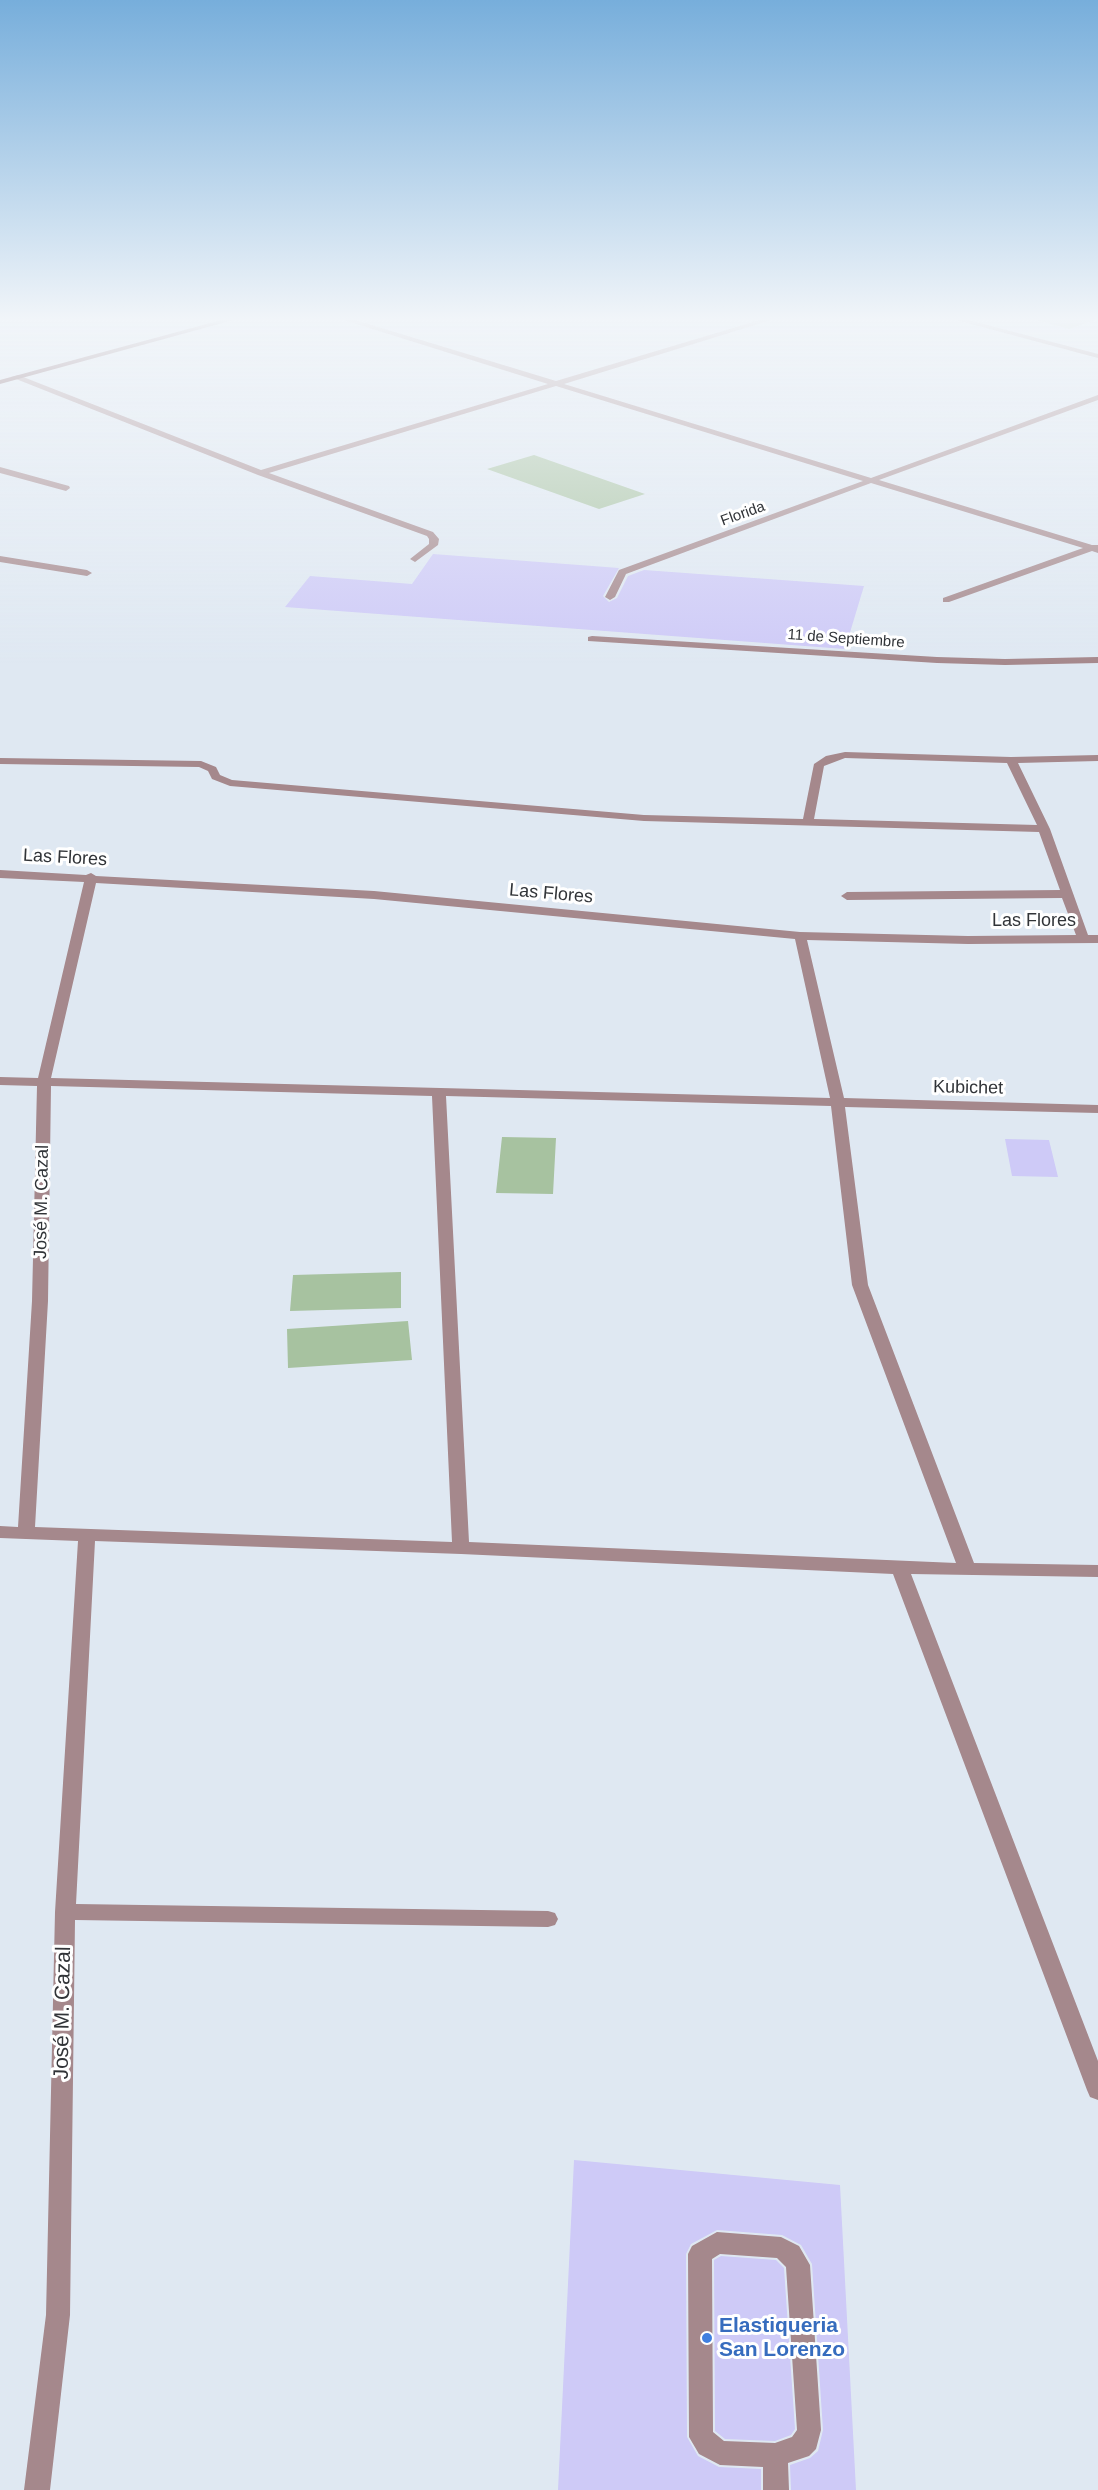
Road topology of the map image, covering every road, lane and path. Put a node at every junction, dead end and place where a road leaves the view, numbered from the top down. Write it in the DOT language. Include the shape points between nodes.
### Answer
graph roads {
  1 [pos="156,432"];
  2 [pos="396,432"];
  3 [pos="710,432"];
  4 [pos="1004,432"];
  5 [pos="0,470"];
  6 [pos="261,473"];
  7 [pos="870,482"];
  8 [pos="66,488"];
  9 [pos="1096,548"];
  10 [pos="0,559"];
  11 [pos="415,559"];
  12 [pos="87,573"];
  13 [pos="610,597"];
  14 [pos="946,600"];
  15 [pos="592,639"];
  16 [pos="1098,660"];
  17 [pos="1098,758"];
  18 [pos="1011,760"];
  19 [pos="0,761"];
  20 [pos="808,823"];
  21 [pos="1044,829"];
  22 [pos="0,874"];
  23 [pos="92,877"];
  24 [pos="1067,894"];
  25 [pos="847,896"];
  26 [pos="800,936"];
  27 [pos="1083,939"];
  28 [pos="1098,939"];
  29 [pos="0,1081"];
  30 [pos="44,1081"];
  31 [pos="439,1092"];
  32 [pos="838,1103"];
  33 [pos="1098,1109"];
  34 [pos="0,1532"];
  35 [pos="26,1533"];
  36 [pos="87,1536"];
  37 [pos="461,1548"];
  38 [pos="900,1568"];
  39 [pos="968,1570"];
  40 [pos="1098,1571"];
  41 [pos="65,1912"];
  42 [pos="548,1918"];
  43 [pos="1098,2090"];
  44 [pos="775,2455"];
  45 [pos="37,2490"];
  46 [pos="776,2490"];
  1 -- 6 [label="street"];
  2 -- 6 [label="street"];
  3 -- 7 [label="street"];
  4 -- 7 [label="street, Florida"];
  5 -- 8 [label="street"];
  6 -- 11 [label="street" via="430,534 433,545"];
  7 -- 9 [label="street"];
  7 -- 13 [label="street, Florida" via="622,572"];
  9 -- 14 [label="street"];
  10 -- 12 [label="street"];
  15 -- 16 [label="street, 11 de Septiembre" via="937,660"];
  17 -- 18 [label="street"];
  18 -- 20 [label="street" via="845,755 830,758 819,764"];
  18 -- 21 [label="street"];
  19 -- 20 [label="street" via="201,764 230,783 644,818"];
  20 -- 21 [label="street"];
  21 -- 24 [label="street"];
  22 -- 23 [label="street, Las Flores"];
  23 -- 26 [label="street, Las Flores" via="374,895"];
  23 -- 30 [label="street, José M. Cazal"];
  24 -- 25 [label="street"];
  24 -- 27 [label="street"];
  26 -- 27 [label="street, Las Flores"];
  26 -- 32 [label="street"];
  27 -- 28 [label="street, Las Flores"];
  29 -- 30 [label="street, Kubichet"];
  30 -- 31 [label="street, Kubichet"];
  30 -- 35 [label="street, José M. Cazal" via="40,1301"];
  31 -- 32 [label="street, Kubichet"];
  31 -- 37 [label="street"];
  32 -- 33 [label="street, Kubichet"];
  32 -- 39 [label="street" via="860,1285"];
  34 -- 35 [label="street"];
  35 -- 36 [label="street"];
  36 -- 37 [label="street"];
  36 -- 41 [label="street, José M. Cazal"];
  37 -- 38 [label="street"];
  38 -- 39 [label="street"];
  38 -- 43 [label="street"];
  39 -- 40 [label="street"];
  41 -- 42 [label="street"];
  41 -- 45 [label="street, José M. Cazal" via="58,2314"];
  44 -- 44 [label="street" via="720,2453 701,2437 700,2254 717,2243 781,2248 798,2265 809,2430 800,2447"];
  44 -- 46 [label="street"];
}
